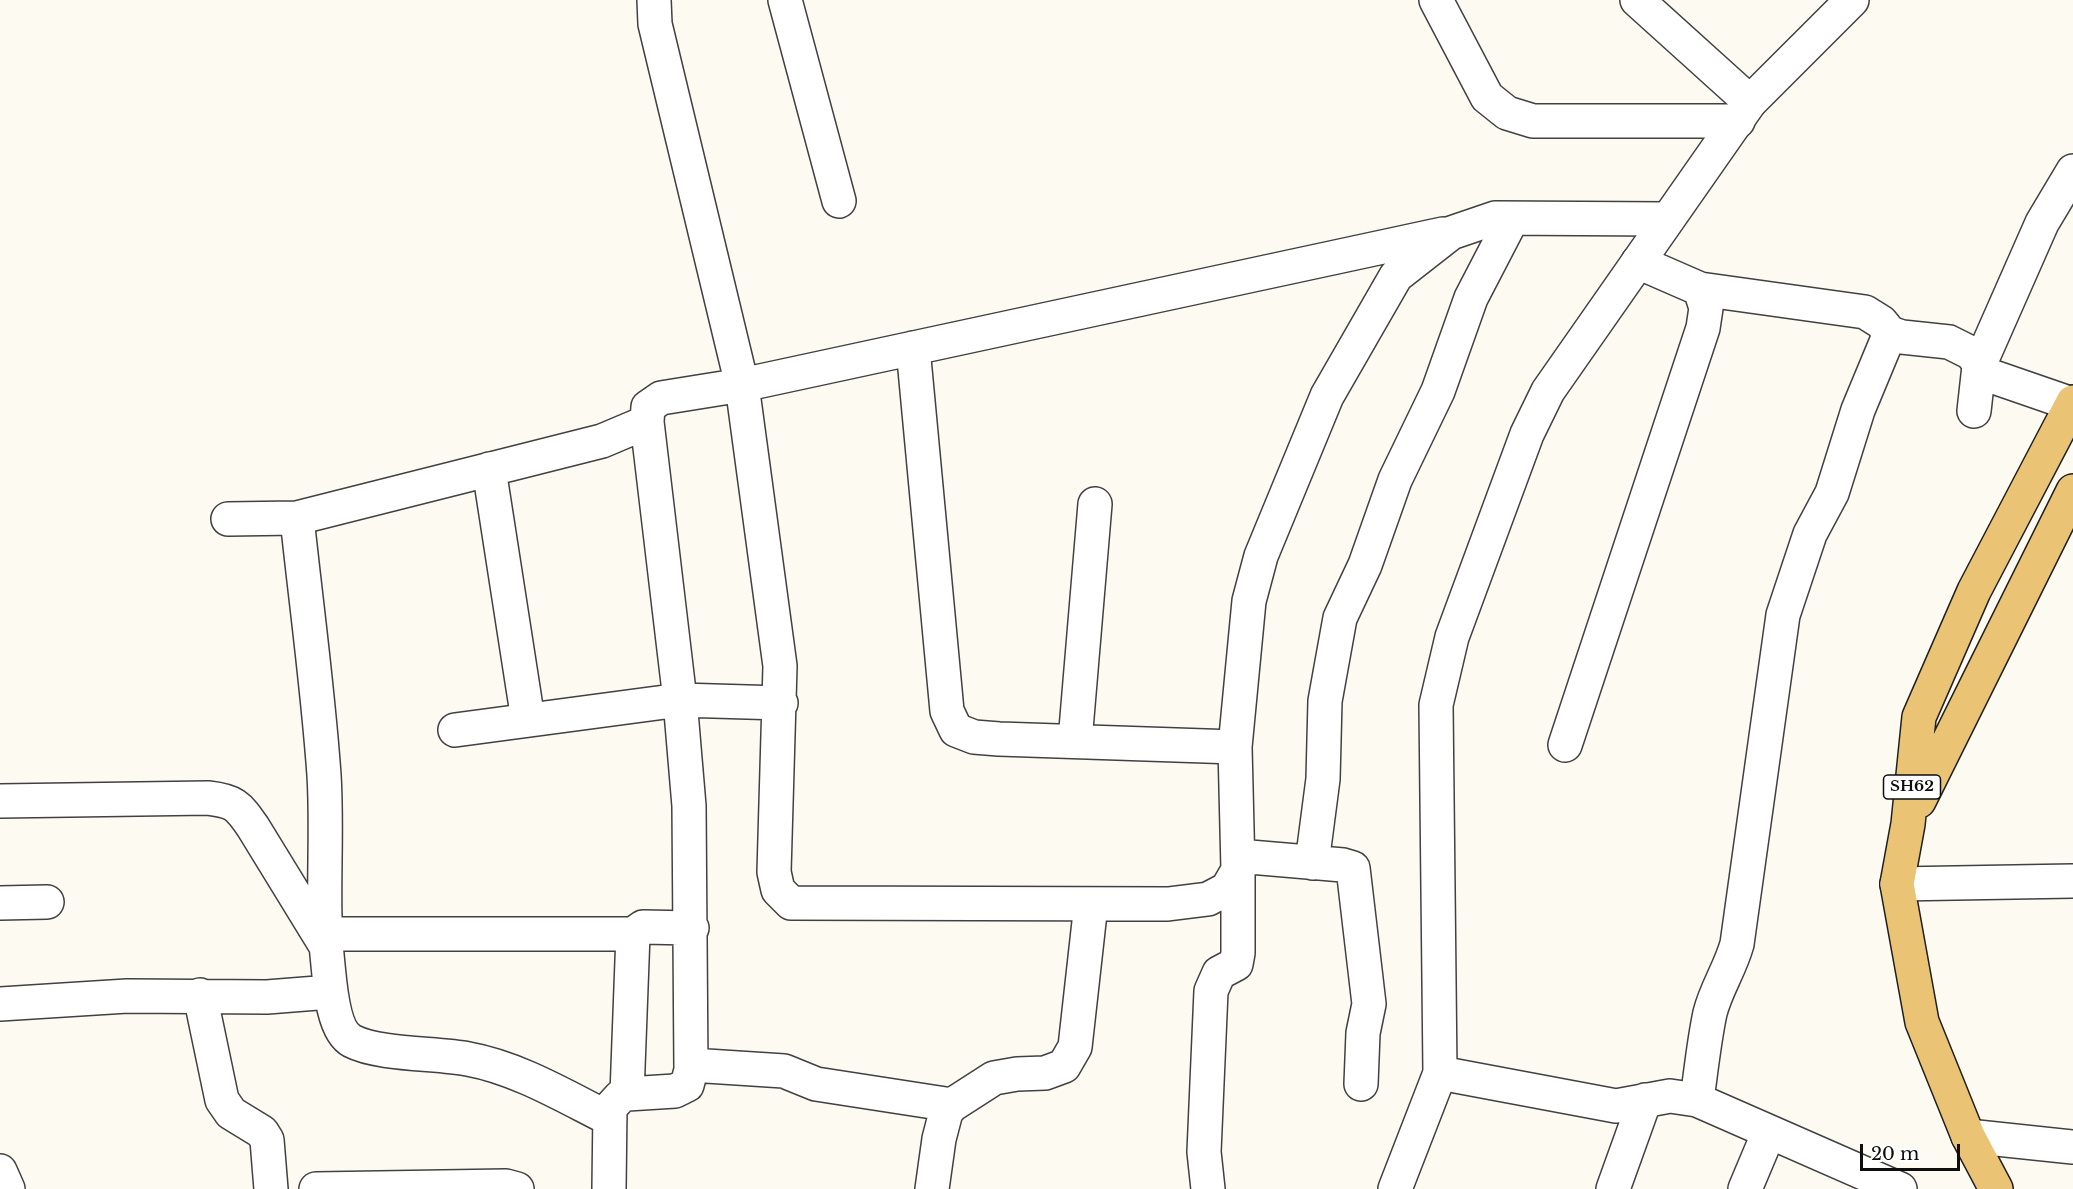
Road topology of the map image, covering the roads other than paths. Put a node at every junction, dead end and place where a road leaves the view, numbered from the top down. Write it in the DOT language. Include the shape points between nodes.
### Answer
graph roads {
  1 [pos="654,0"];
  2 [pos="785,0"];
  3 [pos="1436,0"];
  4 [pos="1637,0"];
  5 [pos="1852,0"];
  6 [pos="1744,112"];
  7 [pos="2073,171"];
  8 [pos="839,201"];
  9 [pos="1512,219"];
  10 [pos="1666,219"];
  11 [pos="1451,233"];
  12 [pos="1638,262"];
  13 [pos="1700,289"];
  14 [pos="1890,333"];
  15 [pos="913,348"];
  16 [pos="1979,366"];
  17 [pos="742,385"];
  18 [pos="2073,403"];
  19 [pos="1974,411"];
  20 [pos="647,422"];
  21 [pos="489,469"];
  22 [pos="2073,491"];
  23 [pos="1095,504"];
  24 [pos="297,518"];
  25 [pos="228,519"];
  26 [pos="681,699"];
  27 [pos="781,703"];
  28 [pos="528,720"];
  29 [pos="455,730"];
  30 [pos="1075,741"];
  31 [pos="1565,745"];
  32 [pos="1235,747"];
  33 [pos="0,801"];
  34 [pos="1908,824"];
  35 [pos="1238,863"];
  36 [pos="1312,863"];
  37 [pos="2073,881"];
  38 [pos="1897,884"];
  39 [pos="47,902"];
  40 [pos="0,903"];
  41 [pos="1091,904"];
  42 [pos="692,928"];
  43 [pos="633,934"];
  44 [pos="326,940"];
  45 [pos="330,992"];
  46 [pos="200,996"];
  47 [pos="0,1004"];
  48 [pos="691,1065"];
  49 [pos="1440,1073"];
  50 [pos="1360,1084"];
  51 [pos="1646,1100"];
  52 [pos="1697,1100"];
  53 [pos="952,1105"];
  54 [pos="619,1107"];
  55 [pos="1769,1132"];
  56 [pos="1968,1136"];
  57 [pos="2073,1147"];
  58 [pos="0,1171"];
  59 [pos="1867,1183"];
  60 [pos="8,1189"];
  61 [pos="271,1189"];
  62 [pos="316,1189"];
  63 [pos="517,1189"];
  64 [pos="609,1189"];
  65 [pos="932,1189"];
  66 [pos="1208,1189"];
  67 [pos="1395,1189"];
  68 [pos="1613,1189"];
  69 [pos="1745,1189"];
  70 [pos="1900,1189"];
  71 [pos="1996,1189"];
  1 -- 17 [label="street" via="655,24"];
  2 -- 8 [label="street"];
  3 -- 6 [label="street" via="1487,97 1507,113 1533,121"];
  4 -- 6 [label="street"];
  5 -- 6 [label="street"];
  6 -- 10 [label="street"];
  7 -- 16 [label="street" via="2042,223"];
  9 -- 10 [label="street"];
  9 -- 11 [label="street" via="1495,218"];
  9 -- 36 [label="street" via="1471,298 1438,391 1395,480 1365,565 1340,618 1325,701 1323,779"];
  10 -- 12 [label="street"];
  11 -- 15 [label="street"];
  11 -- 32 [label="street" via="1396,276 1327,396 1261,555 1243,650"];
  12 -- 13 [label="street"];
  12 -- 49 [label="street" via="1548,391 1527,434 1443,668 1436,705"];
  13 -- 14 [label="street" via="1864,312"];
  13 -- 31 [label="street" via="1706,308 1703,328"];
  14 -- 16 [label="street" via="1902,338 1949,342 1971,353"];
  14 -- 52 [label="street" via="1858,410 1832,493 1810,534 1784,615 1737,944 1710,1014"];
  15 -- 17 [label="street"];
  15 -- 30 [label="street" via="947,711 956,730 974,737"];
  16 -- 18 [label="street" via="1988,375"];
  16 -- 19 [label="street"];
  17 -- 20 [label="street" via="661,398 648,407"];
  17 -- 27 [label="street" via="780,666"];
  18 -- 34 [label="main road, SH62" via="1974,591 1919,717"];
  20 -- 21 [label="street" via="602,441"];
  20 -- 26 [label="street"];
  21 -- 24 [label="street"];
  21 -- 28 [label="street"];
  22 -- 34 [label="main road"];
  23 -- 30 [label="street"];
  24 -- 25 [label="street"];
  24 -- 44 [label="street" via="324,776"];
  26 -- 27 [label="street"];
  26 -- 28 [label="street"];
  26 -- 42 [label="street"];
  27 -- 41 [label="street" via="774,872 778,890 791,903"];
  28 -- 29 [label="street"];
  30 -- 32 [label="street"];
  32 -- 35 [label="street"];
  33 -- 44 [label="street" via="230,801 242,810"];
  34 -- 38 [label="main road, SH62"];
  35 -- 36 [label="street"];
  35 -- 41 [label="street" via="1227,889 1208,899 1168,904"];
  35 -- 66 [label="street" via="1236,964 1219,973 1210,991 1204,1152"];
  36 -- 50 [label="street" via="1343,865 1353,868 1356,876 1369,1004"];
  37 -- 38 [label="street"];
  38 -- 56 [label="main road, SH62" via="1922,1022"];
  39 -- 40 [label="street"];
  41 -- 53 [label="street" via="1075,1047 1064,1066 1046,1073 994,1078"];
  42 -- 43 [label="street" via="643,927"];
  42 -- 48 [label="street"];
  43 -- 44 [label="street"];
  43 -- 54 [label="street"];
  44 -- 45 [label="street"];
  45 -- 46 [label="street" via="267,997"];
  45 -- 54 [label="street" via="339,1026 351,1040 469,1059 555,1091"];
  46 -- 47 [label="street"];
  46 -- 61 [label="street" via="222,1100 231,1113 262,1132 267,1140"];
  48 -- 53 [label="street" via="784,1071 816,1084"];
  48 -- 54 [label="street" via="687,1085"];
  49 -- 51 [label="street" via="1616,1106"];
  49 -- 67 [label="street"];
  51 -- 52 [label="street" via="1670,1096"];
  51 -- 68 [label="street"];
  52 -- 55 [label="street"];
  53 -- 65 [label="street" via="946,1112"];
  54 -- 64 [label="street"];
  55 -- 59 [label="street"];
  55 -- 69 [label="street"];
  56 -- 57 [label="street"];
  56 -- 71 [label="main road, SH62"];
  58 -- 60 [label="street"];
  59 -- 70 [label="street"];
  62 -- 63 [label="street"];
}
